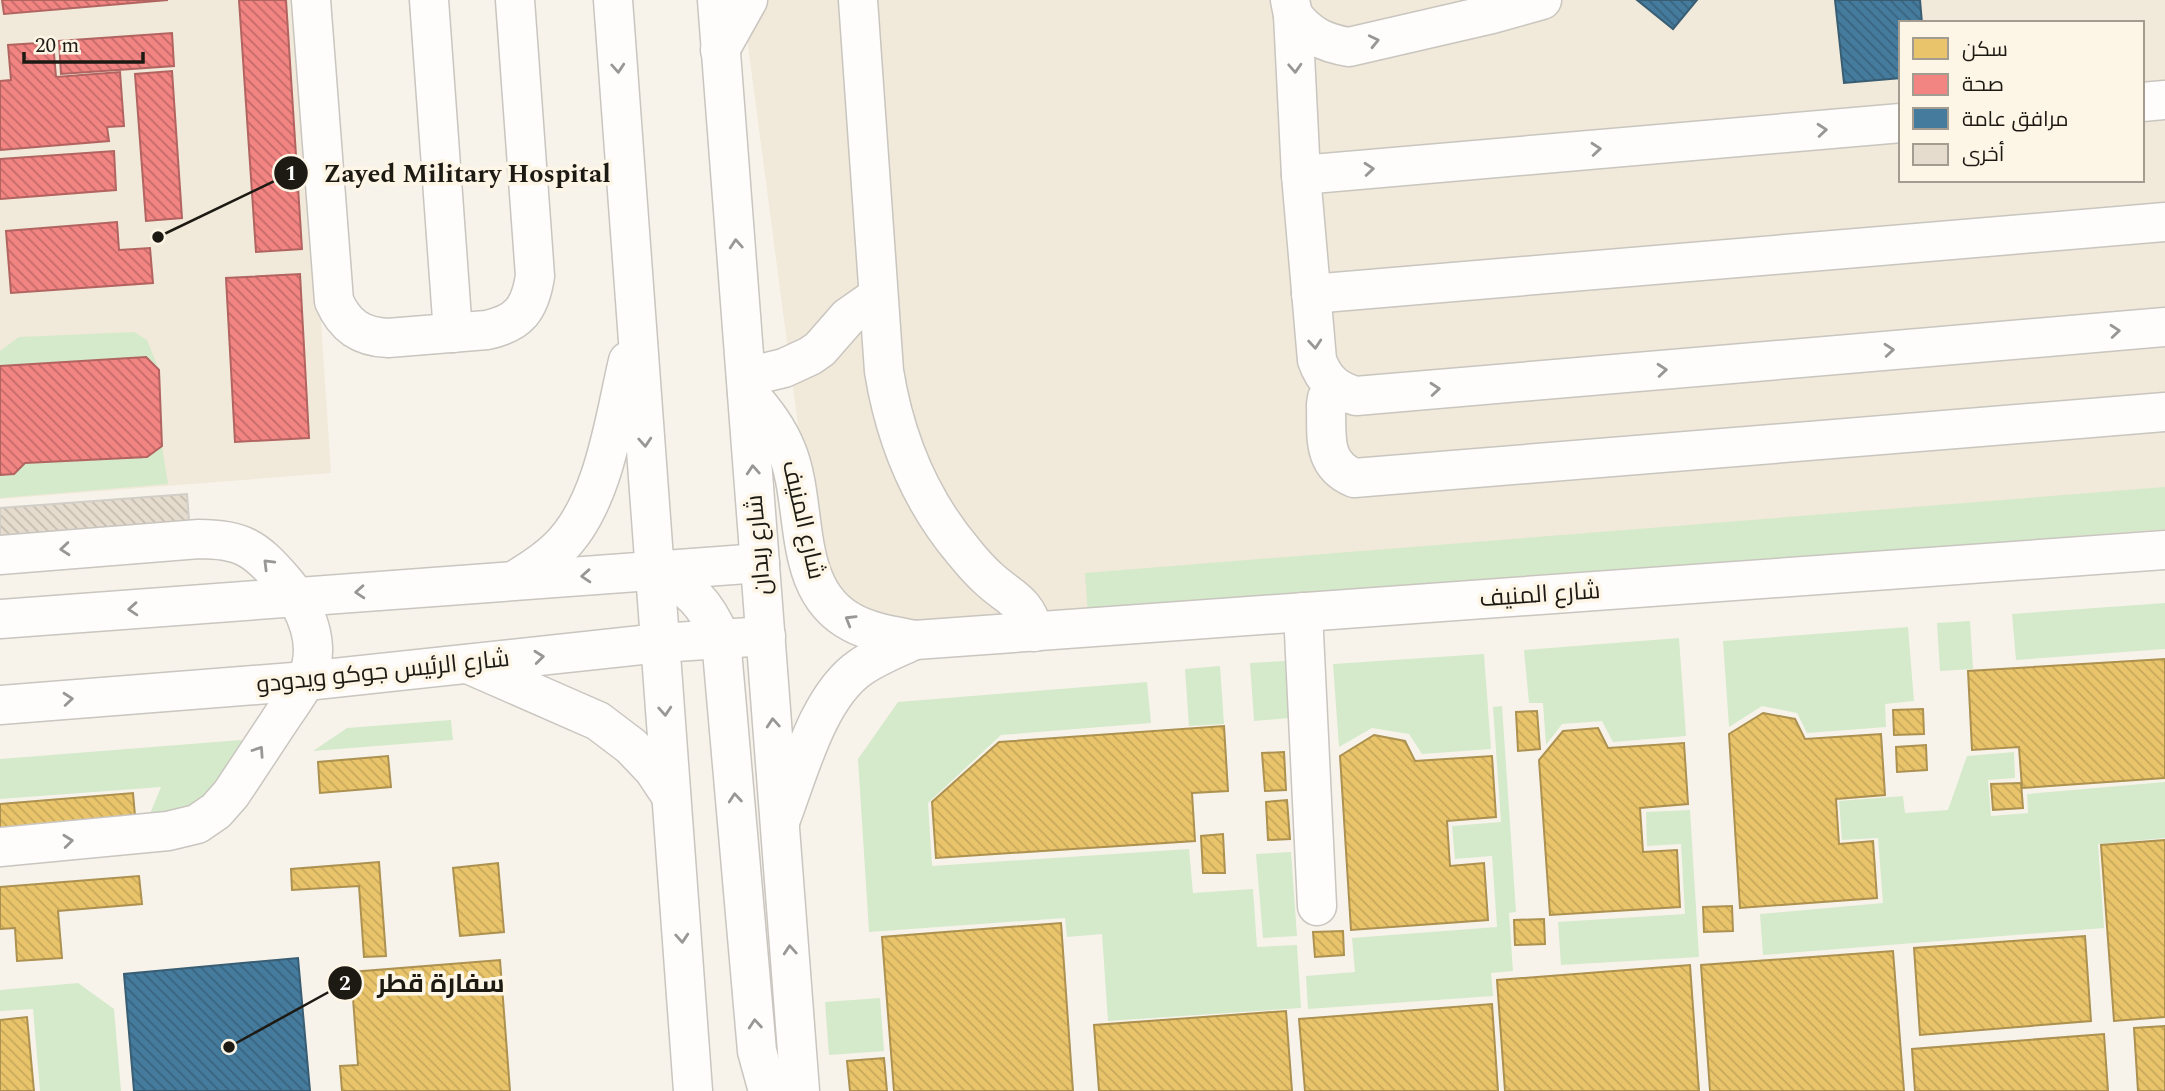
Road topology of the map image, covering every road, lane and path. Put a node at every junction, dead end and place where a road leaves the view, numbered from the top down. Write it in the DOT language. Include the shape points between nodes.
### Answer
graph roads {
  1 [pos="311,0"];
  2 [pos="429,0"];
  3 [pos="515,0"];
  4 [pos="613,0"];
  5 [pos="717,0"];
  6 [pos="748,0"];
  7 [pos="858,0"];
  8 [pos="1542,0"];
  9 [pos="1492,7"];
  10 [pos="1291,8"];
  11 [pos="720,50"];
  12 [pos="2165,100"];
  13 [pos="2144,102"];
  14 [pos="1899,123"];
  15 [pos="1301,175"];
  16 [pos="2165,222"];
  17 [pos="1311,294"];
  18 [pos="878,296"];
  19 [pos="636,325"];
  20 [pos="2165,327"];
  21 [pos="453,333"];
  22 [pos="747,385"];
  23 [pos="1335,388"];
  24 [pos="2165,412"];
  25 [pos="2165,550"];
  26 [pos="0,555"];
  27 [pos="760,563"];
  28 [pos="655,571"];
  29 [pos="515,580"];
  30 [pos="297,596"];
  31 [pos="1303,612"];
  32 [pos="0,619"];
  33 [pos="1034,632"];
  34 [pos="766,636"];
  35 [pos="721,639"];
  36 [pos="915,640"];
  37 [pos="660,643"];
  38 [pos="468,664"];
  39 [pos="306,681"];
  40 [pos="0,705"];
  41 [pos="671,796"];
  42 [pos="781,819"];
  43 [pos="0,847"];
  44 [pos="1317,906"];
  45 [pos="693,1091"];
  46 [pos="768,1091"];
  47 [pos="800,1091"];
  1 -- 21 [label="street" via="334,301 350,327 374,338"];
  2 -- 21 [label="street"];
  3 -- 21 [label="street" via="533,292 517,318 503,327"];
  4 -- 19 [label="street, one-way"];
  5 -- 11 [label="street, شارع ربدان"];
  6 -- 11 [label="street"];
  7 -- 18 [label="street"];
  8 -- 9 [label="street"];
  10 -- 9 [label="street, one-way" via="1303,28 1316,38 1349,47"];
  10 -- 15 [label="street, one-way"];
  22 -- 11 [label="street, شارع ربدان, one-way"];
  12 -- 13 [label="street"];
  15 -- 14 [label="street, one-way"];
  15 -- 17 [label="street"];
  16 -- 17 [label="street"];
  17 -- 23 [label="street, one-way" via="1317,360"];
  18 -- 22 [label="street" via="848,317 810,356"];
  18 -- 33 [label="street" via="890,410 903,452 963,552 1024,607"];
  19 -- 28 [label="street, one-way"];
  19 -- 29 [label="street" via="589,505 560,547"];
  23 -- 20 [label="street, one-way" via="1356,396"];
  27 -- 22 [label="street, شارع ربدان, one-way"];
  36 -- 22 [label="street, شارع المنيف, one-way" via="852,623 819,590 810,571 787,450"];
  23 -- 24 [label="street" via="1326,405 1328,447 1335,467 1354,478"];
  25 -- 31 [label="street, شارع المنيف"];
  30 -- 26 [label="street, one-way" via="259,555 231,540"];
  27 -- 28 [label="street"];
  27 -- 34 [label="street, شارع ربدان"];
  28 -- 29 [label="street, one-way"];
  28 -- 35 [label="street" via="697,598"];
  28 -- 37 [label="street"];
  29 -- 30 [label="street, one-way"];
  30 -- 32 [label="street, one-way"];
  30 -- 39 [label="street" via="312,638"];
  31 -- 33 [label="street, شارع المنيف"];
  31 -- 44 [label="street"];
  33 -- 36 [label="street, شارع المنيف"];
  34 -- 35 [label="street, شارع الرئيس جوكو ويدودو"];
  42 -- 34 [label="street, شارع ربدان, one-way"];
  35 -- 37 [label="street, شارع الرئيس جوكو ويدودو"];
  46 -- 35 [label="street, one-way" via="757,1051"];
  36 -- 42 [label="street, شارع المنيف" via="860,667 827,703"];
  38 -- 37 [label="street, شارع الرئيس جوكو ويدودو, one-way"];
  37 -- 41 [label="street, one-way"];
  38 -- 39 [label="street, شارع الرئيس جوكو ويدودو"];
  38 -- 41 [label="street" via="598,721 646,761"];
  40 -- 39 [label="street, شارع الرئيس جوكو ويدودو, one-way"];
  43 -- 39 [label="street, one-way" via="168,831 197,824 231,794"];
  41 -- 45 [label="street, one-way"];
  47 -- 42 [label="street, شارع ربدان, one-way"];
}
